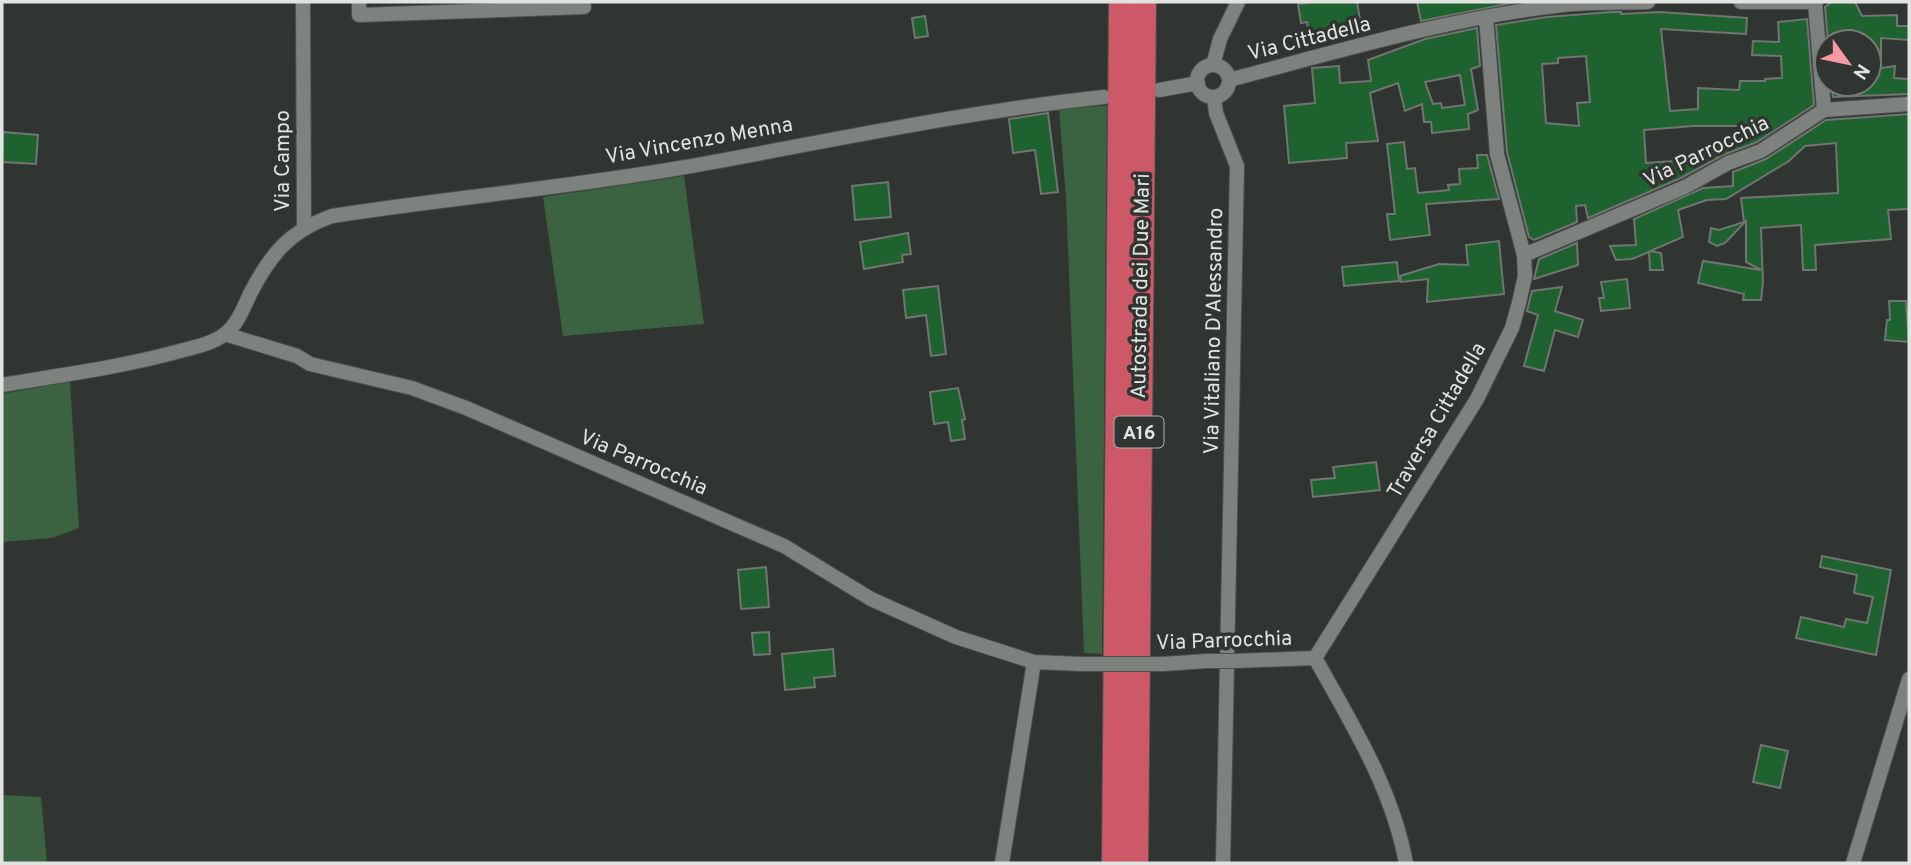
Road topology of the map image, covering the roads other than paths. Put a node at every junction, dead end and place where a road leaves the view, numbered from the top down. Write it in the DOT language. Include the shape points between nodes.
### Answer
graph roads {
  1 [pos="303,2"];
  2 [pos="359,2"];
  3 [pos="583,2"];
  4 [pos="1122,2"];
  5 [pos="1143,2"];
  6 [pos="1238,2"];
  7 [pos="1648,2"];
  8 [pos="1741,2"];
  9 [pos="1815,2"];
  10 [pos="1564,3"];
  11 [pos="1486,17"];
  12 [pos="1213,65"];
  13 [pos="1229,79"];
  14 [pos="1198,83"];
  15 [pos="1159,90"];
  16 [pos="1104,97"];
  17 [pos="1214,97"];
  18 [pos="1909,104"];
  19 [pos="1824,110"];
  20 [pos="304,229"];
  21 [pos="1524,255"];
  22 [pos="225,334"];
  23 [pos="2,385"];
  24 [pos="1315,658"];
  25 [pos="1034,662"];
  26 [pos="1909,680"];
  27 [pos="1002,863"];
  28 [pos="1115,863"];
  29 [pos="1135,863"];
  30 [pos="1223,863"];
  31 [pos="1406,863"];
  32 [pos="1853,863"];
  1 -- 20 [label="street, Via Campo"];
  2 -- 3 [label="street" via="359,15 584,7"];
  4 -- 28 [label="highway, Autostrada dei Due Mari / A16"];
  5 -- 29 [label="highway, Autostrada dei Due Mari / A16"];
  6 -- 12 [label="street"];
  7 -- 10 [label="street, Via Cittadella"];
  8 -- 9 [label="street"];
  9 -- 19 [label="street"];
  10 -- 11 [label="street, Via Cittadella"];
  11 -- 13 [label="street, Via Cittadella"];
  11 -- 21 [label="street, Traversa Cittadella" via="1497,154"];
  12 -- 13 [label="street" via="1222,68"];
  12 -- 14 [label="street" via="1203,69"];
  13 -- 17 [label="street" via="1224,93"];
  14 -- 15 [label="street"];
  14 -- 17 [label="street" via="1202,92"];
  16 -- 20 [label="street, Via Vincenzo Menna" via="1031,104 678,168 343,214"];
  17 -- 30 [label="street, Via Vitaliano D'Alessandro" via="1237,166"];
  18 -- 19 [label="street, Via Parrocchia"];
  19 -- 21 [label="street, Via Parrocchia" via="1761,151"];
  20 -- 22 [label="street, Via Campo" via="274,253"];
  21 -- 24 [label="street, Traversa Cittadella" via="1519,303 1498,359"];
  22 -- 23 [label="street" via="168,355"];
  22 -- 25 [label="street, Via Parrocchia" via="298,356 310,364 412,388 466,408 784,546 871,599 956,637"];
  24 -- 25 [label="street, Via Parrocchia, bridge" via="1163,664"];
  24 -- 31 [label="street, Via Parrocchia" via="1378,772"];
  25 -- 27 [label="street"];
  26 -- 32 [label="street"];
}
